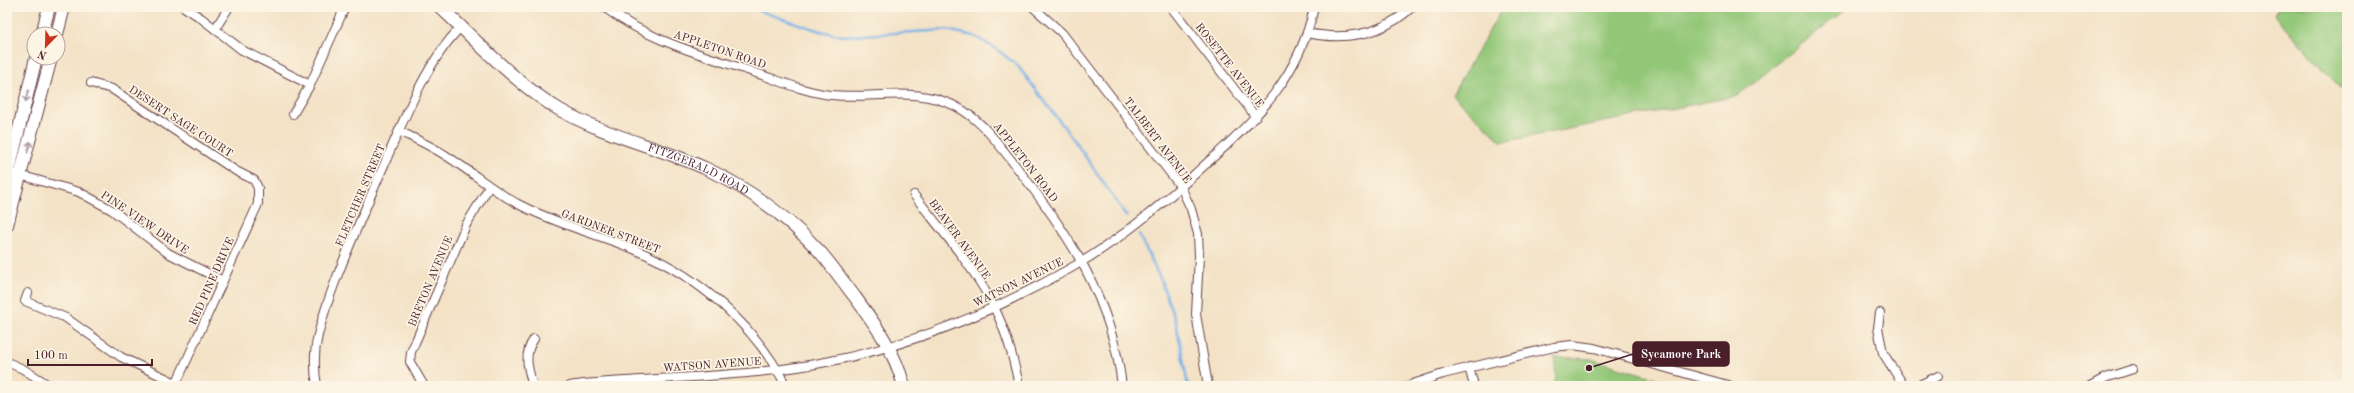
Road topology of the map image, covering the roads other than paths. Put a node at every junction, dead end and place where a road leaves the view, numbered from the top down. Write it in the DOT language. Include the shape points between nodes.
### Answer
graph roads {
  1 [pos="49,7"];
  2 [pos="64,7"];
  3 [pos="184,7"];
  4 [pos="229,7"];
  5 [pos="345,7"];
  6 [pos="440,7"];
  7 [pos="604,7"];
  8 [pos="1033,7"];
  9 [pos="1171,7"];
  10 [pos="1314,7"];
  11 [pos="1412,7"];
  12 [pos="44,26"];
  13 [pos="59,26"];
  14 [pos="462,27"];
  15 [pos="215,29"];
  16 [pos="1307,33"];
  17 [pos="34,66"];
  18 [pos="49,66"];
  19 [pos="91,83"];
  20 [pos="310,85"];
  21 [pos="293,114"];
  22 [pos="1256,117"];
  23 [pos="399,131"];
  24 [pos="8,174"];
  25 [pos="22,175"];
  26 [pos="256,184"];
  27 [pos="489,187"];
  28 [pos="1181,187"];
  29 [pos="914,195"];
  30 [pos="7,225"];
  31 [pos="1082,261"];
  32 [pos="223,281"];
  33 [pos="28,293"];
  34 [pos="995,308"];
  35 [pos="1880,313"];
  36 [pos="534,339"];
  37 [pos="890,346"];
  38 [pos="7,362"];
  39 [pos="1469,367"];
  40 [pos="2133,369"];
  41 [pos="778,371"];
  42 [pos="1938,376"];
  43 [pos="176,384"];
  44 [pos="50,386"];
  45 [pos="317,386"];
  46 [pos="424,386"];
  47 [pos="533,386"];
  48 [pos="570,386"];
  49 [pos="786,386"];
  50 [pos="904,386"];
  51 [pos="1019,386"];
  52 [pos="1122,386"];
  53 [pos="1208,386"];
  54 [pos="1407,386"];
  55 [pos="1474,386"];
  56 [pos="1731,386"];
  57 [pos="1904,386"];
  58 [pos="1917,386"];
  59 [pos="2090,386"];
  1 -- 12 [label="main road"];
  2 -- 13 [label="main road"];
  3 -- 15 [label="street"];
  4 -- 15 [label="street"];
  5 -- 20 [label="street"];
  6 -- 14 [label="main road, FITZGERALD ROAD"];
  7 -- 31 [label="street, APPLETON ROAD" via="638,29 677,46 810,91 848,96 921,95 945,101 966,112 994,137 1054,216"];
  8 -- 28 [label="street, TALBERT AVENUE" via="1062,33"];
  9 -- 22 [label="street, ROSETTE AVENUE"];
  10 -- 16 [label="street, WATSON AVENUE"];
  11 -- 16 [label="street" via="1400,18 1380,29 1353,37 1327,37"];
  14 -- 23 [label="street, FLETCHER STREET" via="435,58"];
  14 -- 37 [label="main road, FITZGERALD ROAD" via="534,92 559,109 607,132 706,169 770,207 797,228 822,254"];
  15 -- 20 [label="street" via="242,50"];
  16 -- 22 [label="street, WATSON AVENUE" via="1276,94"];
  17 -- 24 [label="main road, one-way"];
  25 -- 18 [label="main road, one-way"];
  19 -- 26 [label="street, DESERT SAGE COURT" via="112,89 236,171 248,176"];
  20 -- 21 [label="street"];
  22 -- 28 [label="street, WATSON AVENUE"];
  23 -- 27 [label="street, GARDNER STREET" via="443,153"];
  23 -- 45 [label="street, FLETCHER STREET" via="323,317 315,355"];
  24 -- 25 [label="street, PINE VIEW DRIVE"];
  25 -- 30 [label="main road"];
  25 -- 32 [label="street, PINE VIEW DRIVE" via="79,192 112,210 168,253"];
  26 -- 32 [label="street, RED PINE DRIVE" via="260,193 258,204"];
  27 -- 41 [label="street, GARDNER STREET" via="542,216 636,250 682,274 712,295 737,318"];
  27 -- 46 [label="street, BRETON AVENUE" via="466,225 411,352 410,362"];
  28 -- 31 [label="street, WATSON AVENUE" via="1130,228"];
  28 -- 53 [label="street, TALBERT AVENUE" via="1198,234 1196,314"];
  29 -- 34 [label="street, BEAVER AVENUE" via="972,272"];
  31 -- 34 [label="street, WATSON AVENUE"];
  31 -- 52 [label="street, APPLETON ROAD" via="1106,317 1116,350"];
  32 -- 43 [label="street, RED PINE DRIVE"];
  33 -- 43 [label="street" via="25,301 66,318 121,357"];
  34 -- 37 [label="street, WATSON AVENUE"];
  34 -- 51 [label="street, BEAVER AVENUE" via="1010,349"];
  35 -- 57 [label="street" via="1878,328 1883,353"];
  36 -- 47 [label="street" via="527,348 526,357"];
  37 -- 41 [label="street, WATSON AVENUE" via="832,361"];
  37 -- 50 [label="main road, FITZGERALD ROAD"];
  38 -- 44 [label="street"];
  39 -- 54 [label="street"];
  39 -- 55 [label="street"];
  39 -- 56 [label="street" via="1572,345 1594,348"];
  40 -- 59 [label="street"];
  41 -- 48 [label="street, WATSON AVENUE"];
  41 -- 49 [label="street, GARDNER STREET"];
  42 -- 58 [label="street"];
}
